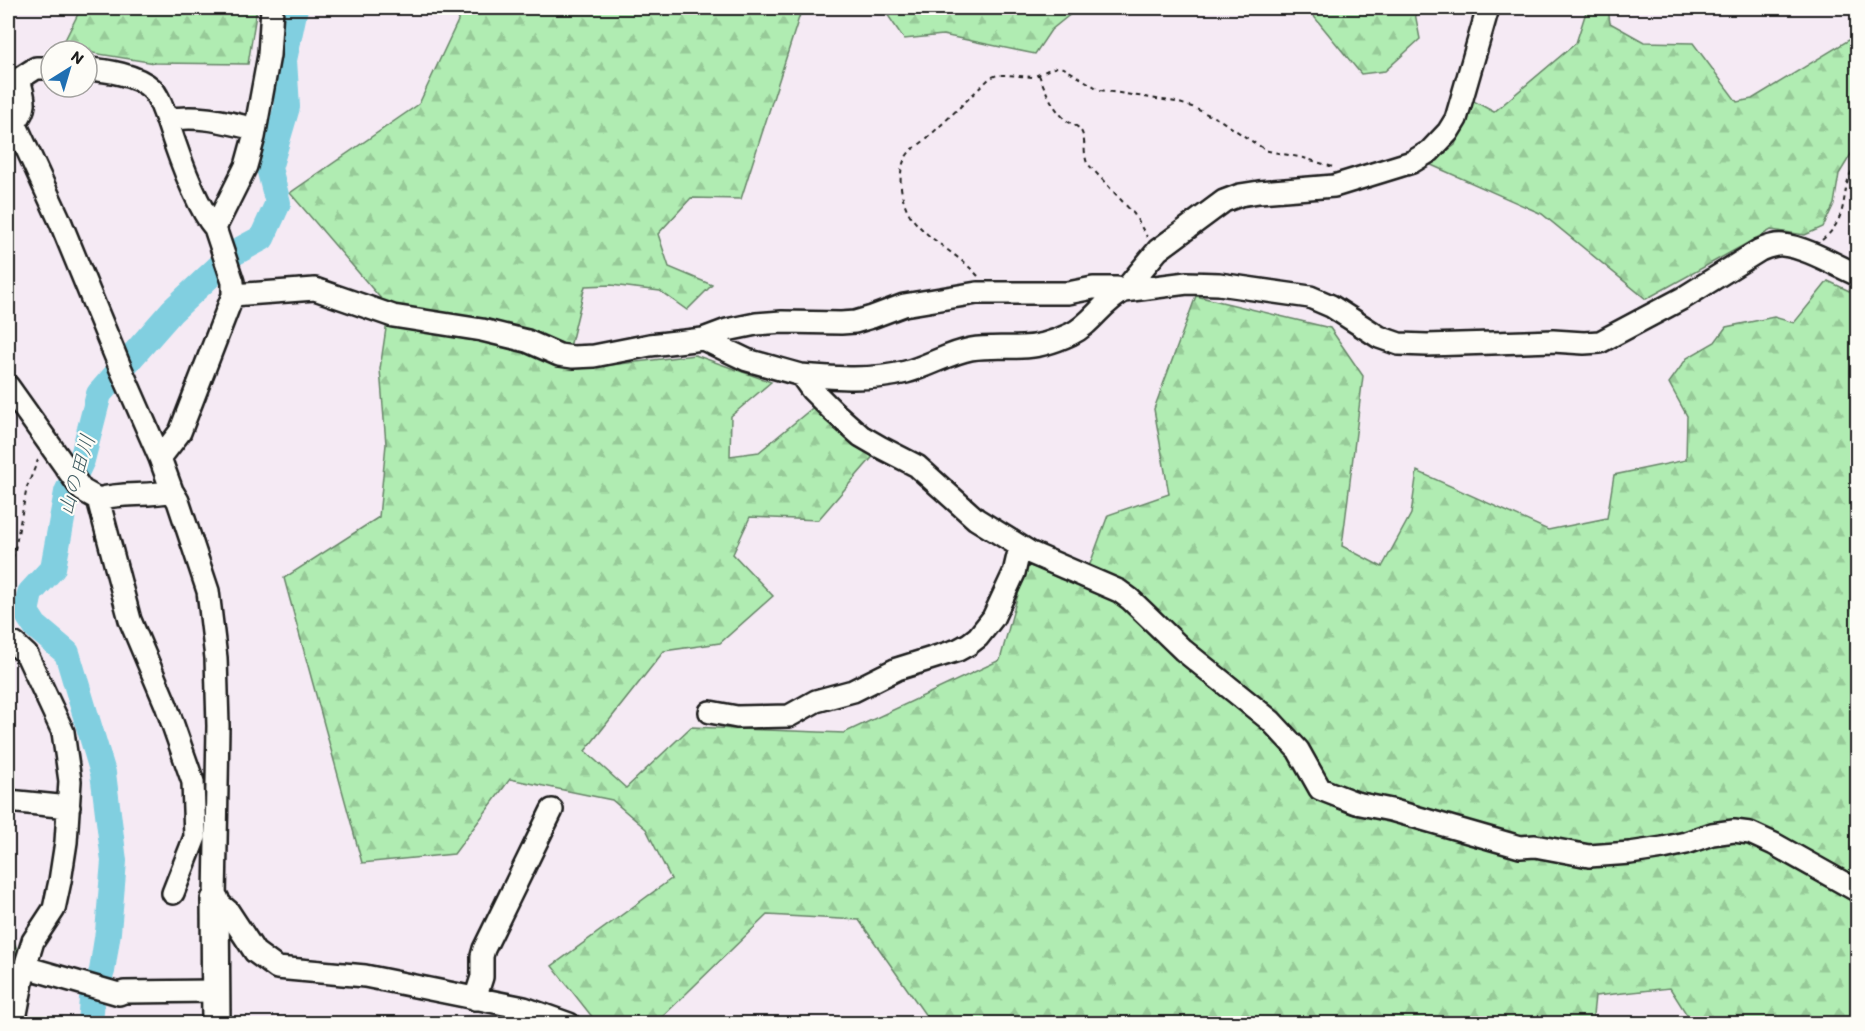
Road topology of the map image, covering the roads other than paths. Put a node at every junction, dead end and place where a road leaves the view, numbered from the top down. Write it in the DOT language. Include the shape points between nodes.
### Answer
graph roads {
  1 [pos="272,8"];
  2 [pos="1488,8"];
  3 [pos="39,68"];
  4 [pos="99,70"];
  5 [pos="8,103"];
  6 [pos="167,120"];
  7 [pos="15,123"];
  8 [pos="255,129"];
  9 [pos="215,228"];
  10 [pos="1857,275"];
  11 [pos="1124,291"];
  12 [pos="233,295"];
  13 [pos="703,339"];
  14 [pos="801,375"];
  15 [pos="8,386"];
  16 [pos="160,458"];
  17 [pos="172,491"];
  18 [pos="98,499"];
  19 [pos="1020,547"];
  20 [pos="8,643"];
  21 [pos="711,712"];
  22 [pos="8,801"];
  23 [pos="69,807"];
  24 [pos="552,810"];
  25 [pos="1857,891"];
  26 [pos="173,893"];
  27 [pos="215,900"];
  28 [pos="25,967"];
  29 [pos="216,991"];
  30 [pos="475,999"];
  31 [pos="14,1023"];
  32 [pos="216,1023"];
  33 [pos="569,1023"];
  1 -- 8 [label="street"];
  2 -- 11 [label="street" via="1456,119 1430,151 1412,162 1334,186 1258,192 1224,201 1155,252"];
  3 -- 7 [label="street" via="18,79 25,102 24,112"];
  4 -- 6 [label="street" via="129,76 148,86"];
  5 -- 7 [label="street"];
  6 -- 8 [label="street" via="196,118"];
  6 -- 9 [label="street" via="191,184"];
  7 -- 16 [label="street"];
  8 -- 9 [label="street" via="246,166"];
  9 -- 12 [label="street" via="233,282"];
  10 -- 11 [label="street" via="1806,252 1783,245 1771,246 1600,342 1584,343 1399,344 1379,338 1310,297 1219,284 1187,283"];
  11 -- 13 [label="street" via="1093,288 1068,293 977,293 904,304 855,322 756,324"];
  11 -- 14 [label="street" via="1085,326 1048,343 970,349 904,372 858,379"];
  12 -- 13 [label="street" via="315,289 393,316 527,340 573,357"];
  12 -- 16 [label="street" via="180,432"];
  13 -- 14 [label="street" via="747,360"];
  14 -- 19 [label="street" via="861,436 916,465 976,519"];
  15 -- 18 [label="street" via="82,490"];
  16 -- 17 [label="street"];
  17 -- 18 [label="street" via="157,495 114,494"];
  17 -- 27 [label="street" via="207,591 216,658"];
  18 -- 26 [label="street" via="130,620 193,782 195,837"];
  19 -- 21 [label="street" via="1014,573 993,618 978,638 958,650 897,669 789,716 737,717"];
  19 -- 25 [label="street" via="1130,599 1183,650 1271,721 1299,750 1320,789 1333,795 1520,847 1536,846 1589,856 1663,848 1712,834 1750,833"];
  20 -- 23 [label="street" via="27,655 63,732 70,781"];
  22 -- 23 [label="street"];
  23 -- 28 [label="street" via="54,909 33,941"];
  24 -- 30 [label="street" via="484,949"];
  27 -- 29 [label="main road"];
  27 -- 30 [label="street" via="228,910 255,952 277,968 365,976"];
  28 -- 29 [label="street" via="119,994"];
  28 -- 31 [label="street"];
  29 -- 32 [label="main road"];
  30 -- 33 [label="street" via="524,1008"];
}
